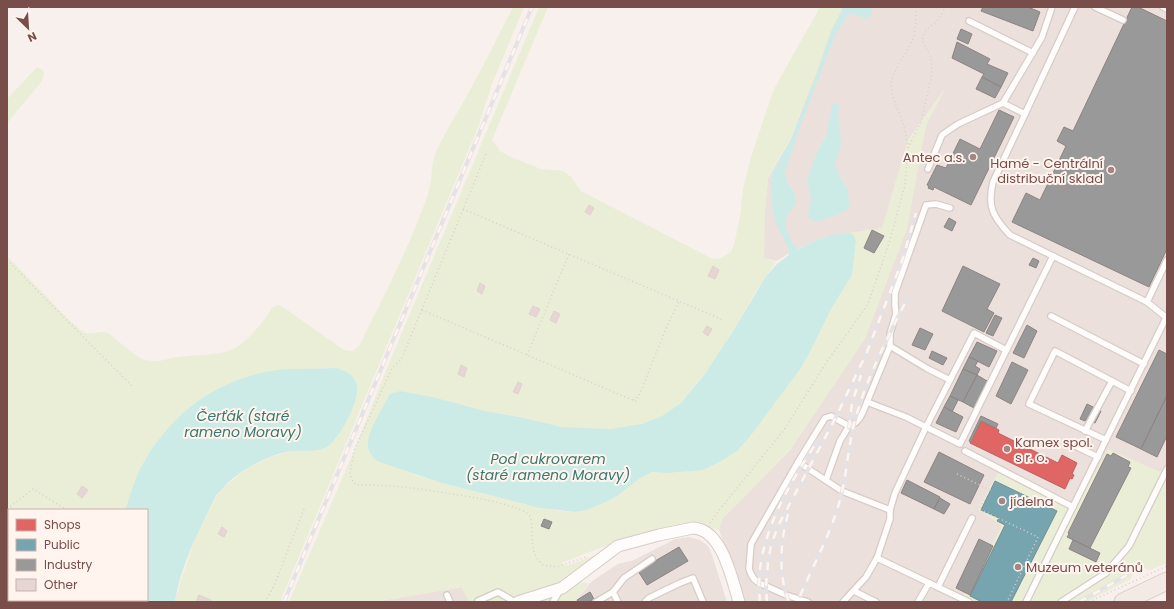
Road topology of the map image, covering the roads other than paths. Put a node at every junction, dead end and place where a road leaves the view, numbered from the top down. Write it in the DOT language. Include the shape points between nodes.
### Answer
graph roads {
  1 [pos="1052,7"];
  2 [pos="1075,7"];
  3 [pos="1096,7"];
  4 [pos="1163,7"];
  5 [pos="1167,9"];
  6 [pos="1123,20"];
  7 [pos="969,21"];
  8 [pos="1033,53"];
  9 [pos="1003,103"];
  10 [pos="1025,114"];
  11 [pos="928,169"];
  12 [pos="950,208"];
  13 [pos="1053,256"];
  14 [pos="1167,260"];
  15 [pos="1147,302"];
  16 [pos="1051,316"];
  17 [pos="1167,318"];
  18 [pos="890,346"];
  19 [pos="1006,350"];
  20 [pos="1144,364"];
  21 [pos="950,380"];
  22 [pos="1112,381"];
  23 [pos="1131,391"];
  24 [pos="867,402"];
  25 [pos="849,426"];
  26 [pos="926,426"];
  27 [pos="1085,431"];
  28 [pos="1106,440"];
  29 [pos="1071,444"];
  30 [pos="965,451"];
  31 [pos="1098,457"];
  32 [pos="798,462"];
  33 [pos="1167,469"];
  34 [pos="826,480"];
  35 [pos="1072,507"];
  36 [pos="890,510"];
  37 [pos="972,518"];
  38 [pos="877,558"];
  39 [pos="652,559"];
  40 [pos="1167,581"];
  41 [pos="929,583"];
  42 [pos="562,588"];
  43 [pos="938,588"];
  44 [pos="854,591"];
  45 [pos="612,592"];
  46 [pos="447,595"];
  47 [pos="478,601"];
  48 [pos="450,602"];
  49 [pos="516,602"];
  50 [pos="553,602"];
  51 [pos="596,602"];
  52 [pos="618,602"];
  53 [pos="644,602"];
  54 [pos="703,602"];
  55 [pos="739,602"];
  56 [pos="808,602"];
  57 [pos="843,602"];
  58 [pos="876,602"];
  59 [pos="918,602"];
  60 [pos="969,602"];
  61 [pos="1026,602"];
  62 [pos="1061,602"];
  63 [pos="1123,602"];
  1 -- 8 [label="lane" via="1042,37"];
  2 -- 10 [label="lane"];
  3 -- 6 [label="lane"];
  4 -- 5 [label="lane"];
  7 -- 8 [label="lane"];
  8 -- 9 [label="lane"];
  9 -- 10 [label="lane"];
  9 -- 11 [label="lane" via="958,124 942,136"];
  10 -- 13 [label="lane" via="993,182 990,193 991,205 994,216 1010,235"];
  12 -- 18 [label="lane" via="926,204 895,293 896,314 890,334"];
  13 -- 15 [label="lane"];
  13 -- 19 [label="lane"];
  14 -- 15 [label="lane"];
  15 -- 17 [label="lane"];
  16 -- 20 [label="lane"];
  17 -- 20 [label="lane"];
  18 -- 21 [label="lane"];
  18 -- 24 [label="lane"];
  19 -- 21 [label="lane" via="974,333"];
  19 -- 26 [label="lane" via="960,444"];
  20 -- 23 [label="lane"];
  21 -- 26 [label="lane"];
  22 -- 23 [label="lane"];
  22 -- 27 [label="lane"];
  22 -- 27 [label="lane" via="1055,351 1029,404"];
  23 -- 28 [label="lane"];
  24 -- 25 [label="lane" via="858,420"];
  24 -- 26 [label="lane"];
  25 -- 32 [label="lane" via="830,416 825,418"];
  25 -- 34 [label="lane" via="840,441"];
  26 -- 36 [label="lane" via="895,492"];
  27 -- 28 [label="lane"];
  28 -- 31 [label="lane"];
  29 -- 31 [label="lane"];
  30 -- 35 [label="lane"];
  31 -- 35 [label="lane"];
  32 -- 34 [label="lane"];
  32 -- 56 [label="lane" via="751,544 749,569 750,574 759,583"];
  33 -- 62 [label="lane" via="1129,546 1106,572"];
  34 -- 36 [label="lane" via="842,491"];
  35 -- 61 [label="lane"];
  36 -- 38 [label="lane" via="890,520"];
  37 -- 43 [label="lane"];
  38 -- 41 [label="lane"];
  38 -- 44 [label="lane"];
  39 -- 45 [label="lane" via="624,578"];
  40 -- 63 [label="main road"];
  41 -- 43 [label="lane"];
  41 -- 59 [label="lane"];
  42 -- 49 [label="street"];
  42 -- 50 [label="lane"];
  42 -- 55 [label="street" via="618,546 698,528 715,540 723,554"];
  43 -- 60 [label="lane"];
  44 -- 57 [label="lane"];
  44 -- 58 [label="lane"];
  45 -- 51 [label="lane"];
  45 -- 52 [label="lane"];
  46 -- 48 [label="lane"];
  47 -- 49 [label="lane" via="498,592"];
  53 -- 54 [label="lane" via="680,582 693,578"];
}
